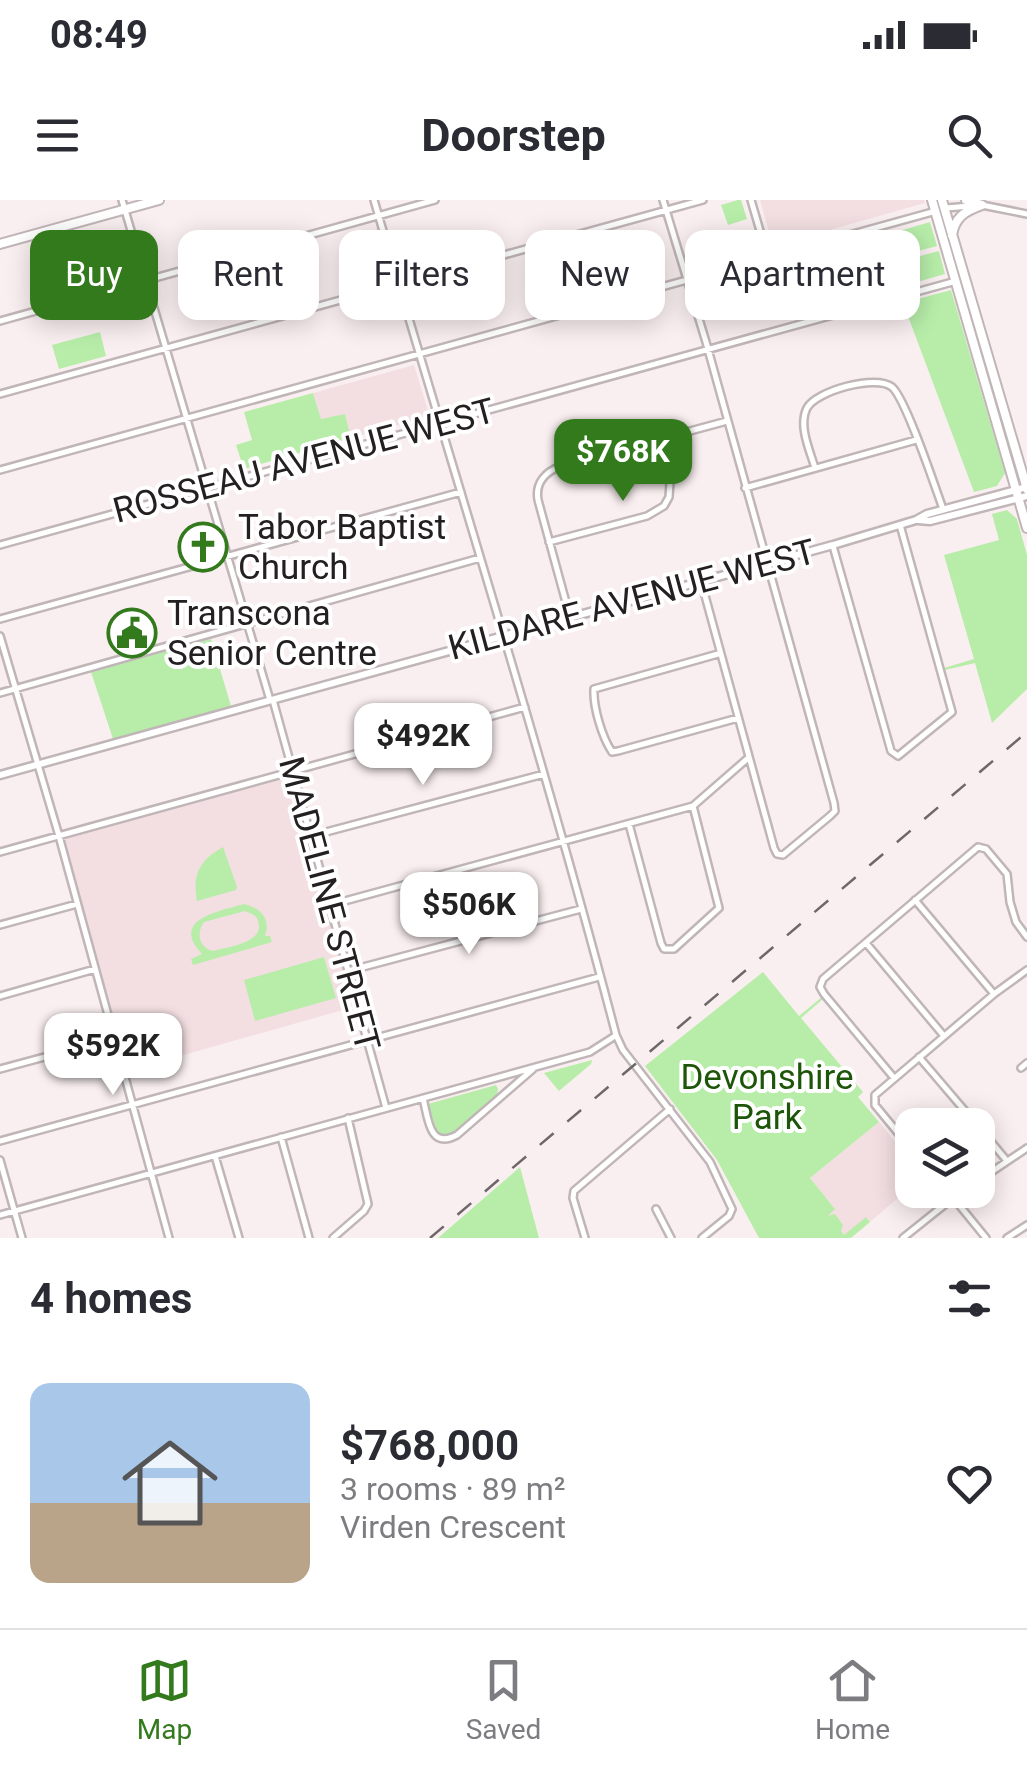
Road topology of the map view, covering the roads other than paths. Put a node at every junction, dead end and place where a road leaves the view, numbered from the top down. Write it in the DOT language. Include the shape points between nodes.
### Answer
graph roads {
  1 [pos="159,200"];
  2 [pos="374,200"];
  3 [pos="435,200"];
  4 [pos="663,200"];
  5 [pos="703,200"];
  6 [pos="751,200"];
  7 [pos="932,200"];
  8 [pos="966,200"];
  9 [pos="123,205"];
  10 [pos="982,205"];
  11 [pos="941,207"];
  12 [pos="666,210"];
  13 [pos="1027,214"];
  14 [pos="379,216"];
  15 [pos="131,230"];
  16 [pos="383,230"];
  17 [pos="760,230"];
  18 [pos="863,230"];
  19 [pos="952,237"];
  20 [pos="0,244"];
  21 [pos="505,255"];
  22 [pos="685,273"];
  23 [pos="158,278"];
  24 [pos="685,281"];
  25 [pos="956,282"];
  26 [pos="339,301"];
  27 [pos="30,313"];
  28 [pos="157,320"];
  29 [pos="410,320"];
  30 [pos="699,320"];
  31 [pos="0,321"];
  32 [pos="166,349"];
  33 [pos="708,350"];
  34 [pos="420,354"];
  35 [pos="0,394"];
  36 [pos="186,418"];
  37 [pos="727,422"];
  38 [pos="441,423"];
  39 [pos="660,440"];
  40 [pos="917,440"];
  41 [pos="815,468"];
  42 [pos="0,470"];
  43 [pos="1024,472"];
  44 [pos="207,488"];
  45 [pos="746,488"];
  46 [pos="1024,491"];
  47 [pos="461,492"];
  48 [pos="943,509"];
  49 [pos="916,520"];
  50 [pos="900,525"];
  51 [pos="1027,528"];
  52 [pos="549,542"];
  53 [pos="0,545"];
  54 [pos="833,545"];
  55 [pos="228,556"];
  56 [pos="480,558"];
  57 [pos="766,562"];
  58 [pos="700,581"];
  59 [pos="570,618"];
  60 [pos="0,619"];
  61 [pos="248,624"];
  62 [pos="504,635"];
  63 [pos="0,636"];
  64 [pos="720,653"];
  65 [pos="16,688"];
  66 [pos="0,693"];
  67 [pos="272,700"];
  68 [pos="525,706"];
  69 [pos="738,718"];
  70 [pos="748,758"];
  71 [pos="39,764"];
  72 [pos="293,771"];
  73 [pos="544,774"];
  74 [pos="0,775"];
  75 [pos="693,806"];
  76 [pos="628,824"];
  77 [pos="60,836"];
  78 [pos="311,836"];
  79 [pos="562,842"];
  80 [pos="0,852"];
  81 [pos="915,900"];
  82 [pos="77,904"];
  83 [pos="330,904"];
  84 [pos="581,910"];
  85 [pos="0,925"];
  86 [pos="1027,936"];
  87 [pos="866,943"];
  88 [pos="95,969"];
  89 [pos="1027,970"];
  90 [pos="348,971"];
  91 [pos="599,977"];
  92 [pos="994,994"];
  93 [pos="0,996"];
  94 [pos="616,1035"];
  95 [pos="944,1036"];
  96 [pos="115,1038"];
  97 [pos="366,1040"];
  98 [pos="919,1057"];
  99 [pos="535,1067"];
  100 [pos="0,1069"];
  101 [pos="497,1078"];
  102 [pos="894,1078"];
  103 [pos="504,1094"];
  104 [pos="422,1098"];
  105 [pos="133,1106"];
  106 [pos="386,1108"];
  107 [pos="962,1108"];
  108 [pos="670,1109"];
  109 [pos="348,1118"];
  110 [pos="895,1129"];
  111 [pos="281,1137"];
  112 [pos="0,1141"];
  113 [pos="995,1147"];
  114 [pos="1027,1148"];
  115 [pos="215,1156"];
  116 [pos="0,1160"];
  117 [pos="1007,1161"];
  118 [pos="995,1169"];
  119 [pos="152,1173"];
  120 [pos="940,1208"];
  121 [pos="962,1208"];
  122 [pos="656,1209"];
  123 [pos="14,1212"];
  124 [pos="0,1215"];
  125 [pos="1027,1225"];
  126 [pos="22,1238"];
  127 [pos="169,1238"];
  128 [pos="238,1238"];
  129 [pos="309,1238"];
  130 [pos="332,1238"];
  131 [pos="585,1238"];
  132 [pos="671,1238"];
  133 [pos="702,1238"];
  134 [pos="904,1238"];
  135 [pos="986,1238"];
  136 [pos="1008,1238"];
  1 -- 9 [label="main road"];
  2 -- 14 [label="street"];
  3 -- 14 [label="street"];
  4 -- 12 [label="street"];
  5 -- 12 [label="street"];
  6 -- 17 [label="street"];
  7 -- 11 [label="main road"];
  8 -- 10 [label="main road"];
  9 -- 15 [label="street, MADELINE STREET"];
  9 -- 20 [label="main road"];
  10 -- 11 [label="street"];
  10 -- 13 [label="street"];
  10 -- 19 [label="main road" via="959,217"];
  11 -- 18 [label="street"];
  11 -- 19 [label="main road"];
  11 -- 25 [label="main road"];
  12 -- 21 [label="street"];
  12 -- 22 [label="street"];
  14 -- 16 [label="street"];
  14 -- 23 [label="street"];
  19 -- 43 [label="main road"];
  24 -- 34 [label="street"];
  25 -- 33 [label="street, ROSSEAU AVENUE WEST"];
  25 -- 46 [label="main road"];
  26 -- 32 [label="street"];
  27 -- 31 [label="street"];
  28 -- 32 [label="street, MADELINE STREET"];
  29 -- 34 [label="street"];
  30 -- 33 [label="street"];
  32 -- 35 [label="street"];
  32 -- 36 [label="street, MADELINE STREET"];
  33 -- 37 [label="street"];
  33 -- 38 [label="street, ROSSEAU AVENUE WEST"];
  34 -- 36 [label="street"];
  34 -- 38 [label="street"];
  36 -- 42 [label="street"];
  36 -- 44 [label="street, MADELINE STREET"];
  37 -- 39 [label="street"];
  37 -- 45 [label="street"];
  38 -- 44 [label="street, ROSSEAU AVENUE WEST"];
  38 -- 47 [label="street"];
  39 -- 52 [label="street" via="670,483 664,506"];
  39 -- 52 [label="street" via="561,466 544,477 537,494"];
  40 -- 41 [label="street"];
  40 -- 41 [label="street" via="894,388 860,384 822,395 808,407 804,430"];
  40 -- 48 [label="street"];
  41 -- 45 [label="street"];
  43 -- 46 [label="main road"];
  44 -- 53 [label="street, ROSSEAU AVENUE WEST"];
  44 -- 55 [label="street, MADELINE STREET"];
  45 -- 57 [label="street"];
  46 -- 48 [label="street, KILDARE AVENUE WEST"];
  46 -- 49 [label="street, KILDARE AVENUE WEST"];
  46 -- 51 [label="main road"];
  47 -- 55 [label="street"];
  47 -- 56 [label="street"];
  48 -- 49 [label="street, KILDARE AVENUE WEST"];
  49 -- 50 [label="street, KILDARE AVENUE WEST"];
  50 -- 54 [label="street, KILDARE AVENUE WEST"];
  50 -- 54 [label="street" via="952,712 898,756 891,751"];
  52 -- 59 [label="street"];
  54 -- 57 [label="street, KILDARE AVENUE WEST"];
  55 -- 60 [label="street"];
  55 -- 61 [label="street, MADELINE STREET"];
  56 -- 61 [label="street"];
  56 -- 62 [label="street"];
  57 -- 58 [label="street, KILDARE AVENUE WEST"];
  57 -- 70 [label="street" via="834,803 830,816 784,855 774,848"];
  58 -- 59 [label="street, KILDARE AVENUE WEST"];
  58 -- 64 [label="street"];
  59 -- 62 [label="street, KILDARE AVENUE WEST"];
  61 -- 65 [label="street"];
  61 -- 67 [label="street, MADELINE STREET"];
  62 -- 67 [label="street, KILDARE AVENUE WEST"];
  62 -- 68 [label="street"];
  63 -- 65 [label="street"];
  64 -- 69 [label="street"];
  64 -- 69 [label="street" via="599,687 593,698 612,752"];
  65 -- 66 [label="street"];
  65 -- 71 [label="street"];
  67 -- 71 [label="street, KILDARE AVENUE WEST"];
  67 -- 72 [label="street, MADELINE STREET"];
  68 -- 72 [label="street"];
  68 -- 73 [label="street"];
  69 -- 70 [label="street"];
  70 -- 75 [label="street"];
  71 -- 74 [label="street, KILDARE AVENUE WEST"];
  71 -- 77 [label="street"];
  72 -- 77 [label="street"];
  72 -- 78 [label="street, MADELINE STREET"];
  73 -- 78 [label="street"];
  73 -- 79 [label="street"];
  75 -- 76 [label="street"];
  75 -- 76 [label="street" via="719,908 674,949 661,943"];
  76 -- 79 [label="street"];
  77 -- 80 [label="street"];
  77 -- 82 [label="street"];
  78 -- 83 [label="street, MADELINE STREET"];
  79 -- 83 [label="street"];
  79 -- 84 [label="street"];
  81 -- 86 [label="street" via="982,847 1007,874 1016,922"];
  81 -- 87 [label="street"];
  81 -- 92 [label="street"];
  82 -- 85 [label="street"];
  82 -- 88 [label="street"];
  83 -- 90 [label="street, MADELINE STREET"];
  84 -- 90 [label="street"];
  84 -- 91 [label="street"];
  87 -- 95 [label="street"];
  87 -- 102 [label="street" via="820,987"];
  88 -- 93 [label="street"];
  88 -- 96 [label="street"];
  89 -- 92 [label="street"];
  90 -- 97 [label="street, MADELINE STREET"];
  91 -- 94 [label="street"];
  91 -- 97 [label="street"];
  92 -- 95 [label="street"];
  94 -- 99 [label="street" via="590,1052"];
  94 -- 108 [label="street"];
  95 -- 98 [label="street"];
  96 -- 100 [label="street"];
  96 -- 105 [label="street"];
  97 -- 105 [label="street"];
  97 -- 106 [label="street, MADELINE STREET"];
  98 -- 102 [label="street"];
  98 -- 107 [label="street"];
  99 -- 101 [label="street"];
  99 -- 103 [label="street"];
  101 -- 103 [label="street"];
  101 -- 104 [label="street"];
  102 -- 110 [label="street" via="874,1097"];
  103 -- 104 [label="street" via="446,1140 433,1134"];
  104 -- 106 [label="street"];
  105 -- 112 [label="street"];
  105 -- 119 [label="street"];
  106 -- 109 [label="street"];
  108 -- 131 [label="street" via="574,1191"];
  108 -- 133 [label="street" via="710,1162 732,1209"];
  109 -- 111 [label="street"];
  109 -- 130 [label="street" via="368,1204"];
  111 -- 115 [label="street"];
  111 -- 129 [label="street"];
  113 -- 117 [label="street"];
  114 -- 117 [label="street"];
  115 -- 119 [label="street"];
  115 -- 128 [label="street"];
  116 -- 123 [label="street"];
  117 -- 118 [label="street"];
  119 -- 123 [label="street"];
  119 -- 127 [label="street"];
  120 -- 134 [label="street"];
  121 -- 135 [label="street"];
  122 -- 132 [label="street"];
  123 -- 124 [label="street"];
  123 -- 126 [label="street"];
  125 -- 136 [label="street"];
}
